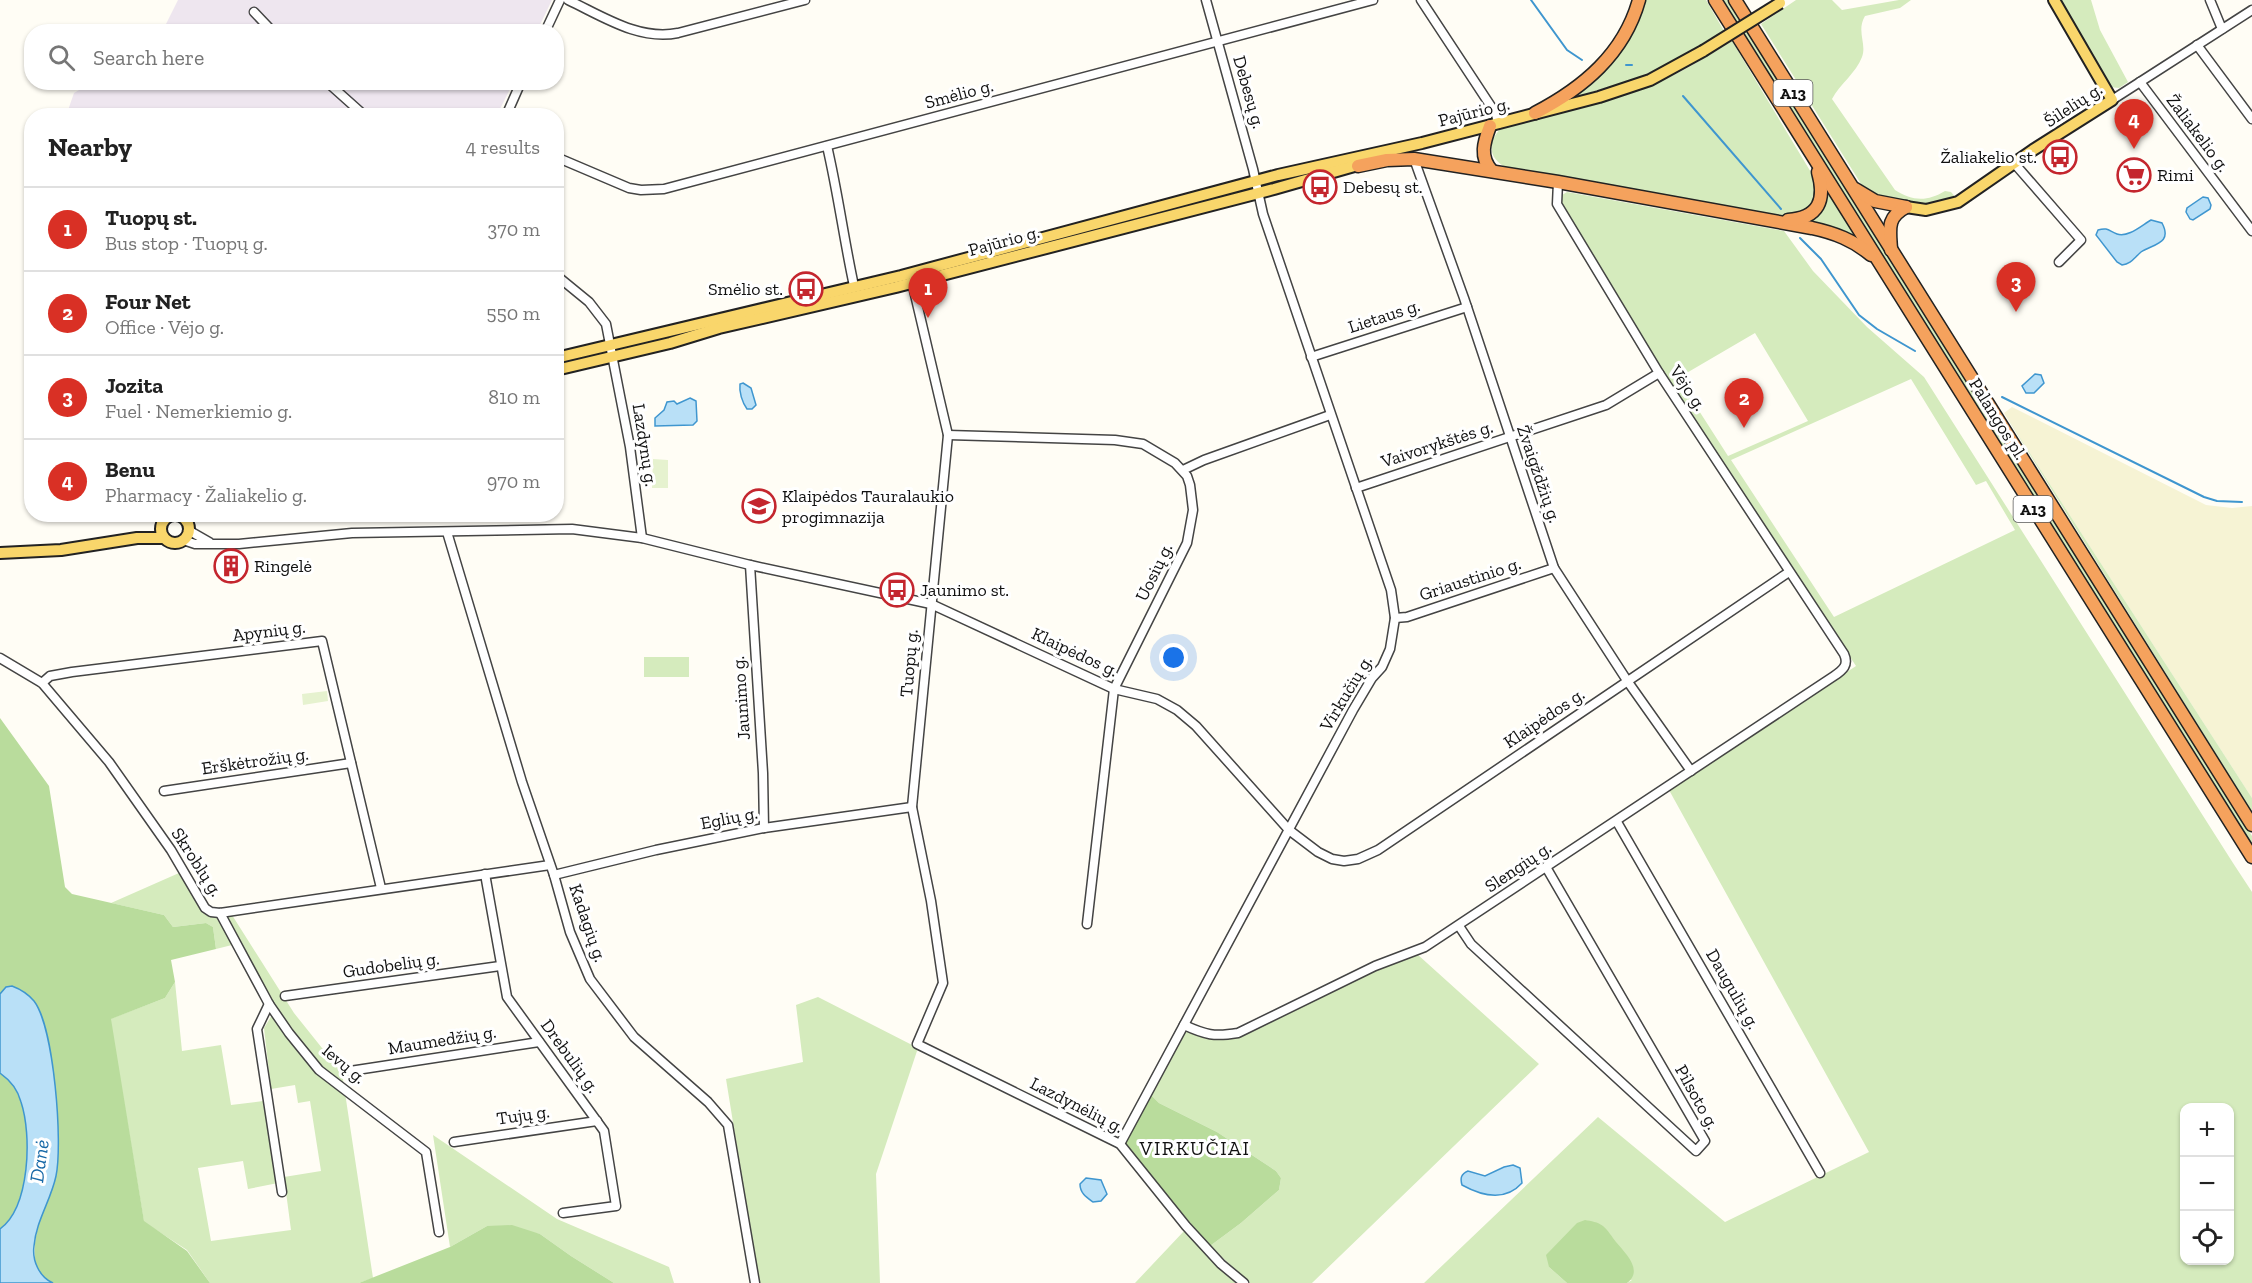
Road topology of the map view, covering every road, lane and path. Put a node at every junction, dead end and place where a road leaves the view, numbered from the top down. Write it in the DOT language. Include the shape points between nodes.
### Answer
graph roads {
  1 [pos="560,0"];
  2 [pos="568,0"];
  3 [pos="806,0"];
  4 [pos="1206,0"];
  5 [pos="1372,0"];
  6 [pos="1421,0"];
  7 [pos="1639,0"];
  8 [pos="1715,0"];
  9 [pos="1735,0"];
  10 [pos="2054,0"];
  11 [pos="2210,0"];
  12 [pos="1782,2"];
  13 [pos="2252,10"];
  14 [pos="254,12"];
  15 [pos="265,24"];
  16 [pos="549,24"];
  17 [pos="2222,29"];
  18 [pos="1218,42"];
  19 [pos="2197,45"];
  20 [pos="2140,82"];
  21 [pos="334,90"];
  22 [pos="517,90"];
  23 [pos="2112,100"];
  24 [pos="350,108"];
  25 [pos="510,108"];
  26 [pos="1535,113"];
  27 [pos="2252,119"];
  28 [pos="1494,125"];
  29 [pos="1422,143"];
  30 [pos="827,146"];
  31 [pos="1414,159"];
  32 [pos="564,160"];
  33 [pos="1815,160"];
  34 [pos="2014,163"];
  35 [pos="1358,166"];
  36 [pos="1492,171"];
  37 [pos="1256,181"];
  38 [pos="1558,182"];
  39 [pos="1851,186"];
  40 [pos="1258,193"];
  41 [pos="1906,207"];
  42 [pos="1775,221"];
  43 [pos="2252,231"];
  44 [pos="1891,250"];
  45 [pos="1879,262"];
  46 [pos="2059,262"];
  47 [pos="564,282"];
  48 [pos="912,282"];
  49 [pos="854,286"];
  50 [pos="1467,307"];
  51 [pos="612,351"];
  52 [pos="564,357"];
  53 [pos="1311,357"];
  54 [pos="564,367"];
  55 [pos="1659,373"];
  56 [pos="1330,415"];
  57 [pos="948,435"];
  58 [pos="1509,437"];
  59 [pos="1183,470"];
  60 [pos="1356,488"];
  61 [pos="165,522"];
  62 [pos="162,525"];
  63 [pos="187,527"];
  64 [pos="447,532"];
  65 [pos="164,537"];
  66 [pos="137,538"];
  67 [pos="642,538"];
  68 [pos="0,553"];
  69 [pos="750,565"];
  70 [pos="1554,568"];
  71 [pos="1789,572"];
  72 [pos="931,604"];
  73 [pos="1395,618"];
  74 [pos="0,658"];
  75 [pos="1846,665"];
  76 [pos="1628,682"];
  77 [pos="42,683"];
  78 [pos="1114,689"];
  79 [pos="351,763"];
  80 [pos="1691,771"];
  81 [pos="164,791"];
  82 [pos="912,807"];
  83 [pos="1617,822"];
  84 [pos="2252,825"];
  85 [pos="764,828"];
  86 [pos="1289,830"];
  87 [pos="2252,857"];
  88 [pos="550,865"];
  89 [pos="1546,867"];
  90 [pos="485,874"];
  91 [pos="554,875"];
  92 [pos="381,888"];
  93 [pos="220,913"];
  94 [pos="1087,924"];
  95 [pos="1459,926"];
  96 [pos="500,966"];
  97 [pos="285,996"];
  98 [pos="269,1004"];
  99 [pos="1184,1025"];
  100 [pos="539,1042"];
  101 [pos="917,1044"];
  102 [pos="350,1071"];
  103 [pos="597,1121"];
  104 [pos="454,1142"];
  105 [pos="1120,1144"];
  106 [pos="1820,1173"];
  107 [pos="282,1192"];
  108 [pos="563,1213"];
  109 [pos="439,1232"];
  110 [pos="754,1283"];
  111 [pos="1244,1283"];
  1 -- 16 [label="street"];
  2 -- 3 [label="street" via="624,27 657,36"];
  4 -- 18 [label="street, Debesų g."];
  5 -- 18 [label="street, Smėlio g."];
  6 -- 28 [label="street" via="1496,114"];
  7 -- 26 [label="highway" via="1629,28 1605,63 1557,102"];
  8 -- 33 [label="highway, Palangos pl. / A13"];
  9 -- 39 [label="highway, Palangos pl. / A13"];
  10 -- 23 [label="main road"];
  11 -- 17 [label="street"];
  12 -- 26 [label="main road, Pajūrio g., bridge" via="1650,80"];
  13 -- 17 [label="street, Šilelių g."];
  14 -- 15 [label="street"];
  17 -- 19 [label="street, Šilelių g."];
  18 -- 30 [label="street, Smėlio g."];
  18 -- 37 [label="street, Debesų g."];
  19 -- 20 [label="street, Šilelių g."];
  19 -- 27 [label="street"];
  20 -- 23 [label="street, Šilelių g."];
  20 -- 43 [label="street, Žaliakelio g."];
  21 -- 24 [label="street"];
  22 -- 25 [label="street"];
  23 -- 34 [label="main road, Šilelių g."];
  26 -- 28 [label="main road, Pajūrio g."];
  28 -- 29 [label="main road, Pajūrio g."];
  28 -- 36 [label="highway" via="1484,154"];
  29 -- 35 [label="main road, Pajūrio g."];
  29 -- 37 [label="main road, Pajūrio g."];
  30 -- 32 [label="street, Smėlio g." via="654,190 629,188"];
  30 -- 49 [label="street"];
  31 -- 35 [label="highway"];
  31 -- 36 [label="highway"];
  31 -- 50 [label="street, Žvaigždžių g."];
  33 -- 42 [label="highway" via="1822,190 1816,209 1805,218"];
  33 -- 45 [label="highway, Palangos pl. / A13"];
  34 -- 41 [label="main road, Šilelių g." via="1958,202 1926,210"];
  34 -- 46 [label="street" via="2081,240"];
  35 -- 40 [label="main road, Pajūrio g."];
  36 -- 38 [label="highway"];
  37 -- 40 [label="street, Debesų g."];
  37 -- 49 [label="main road, Pajūrio g."];
  38 -- 42 [label="highway"];
  38 -- 55 [label="street, Vėjo g." via="1557,204"];
  39 -- 41 [label="highway" via="1875,201"];
  39 -- 44 [label="highway, Palangos pl. / A13"];
  40 -- 48 [label="main road, Pajūrio g."];
  40 -- 53 [label="street, Virkučių g."];
  41 -- 44 [label="highway" via="1890,224"];
  42 -- 45 [label="highway" via="1831,232 1856,243"];
  44 -- 84 [label="highway, Palangos pl. / A13"];
  45 -- 87 [label="highway, Palangos pl. / A13"];
  47 -- 51 [label="street, Lazdynų g." via="602,316"];
  48 -- 51 [label="main road, Pajūrio g." via="670,343"];
  48 -- 57 [label="street, Tuopų g."];
  49 -- 51 [label="main road, Pajūrio g."];
  50 -- 53 [label="street, Lietaus g."];
  50 -- 58 [label="street, Žvaigždžių g."];
  51 -- 52 [label="main road, Pajūrio g."];
  51 -- 54 [label="main road, Pajūrio g."];
  51 -- 67 [label="street, Lazdynų g."];
  53 -- 56 [label="street, Virkučių g."];
  55 -- 58 [label="street, Vaivorykštės g." via="1606,405"];
  55 -- 71 [label="street, Vėjo g."];
  56 -- 59 [label="street"];
  56 -- 60 [label="street, Virkučių g."];
  57 -- 59 [label="street" via="1126,441 1150,447"];
  57 -- 72 [label="street, Tuopų g."];
  58 -- 60 [label="street, Vaivorykštės g."];
  58 -- 70 [label="street, Žvaigždžių g."];
  59 -- 78 [label="street, Uosių g." via="1193,502 1191,532"];
  60 -- 73 [label="street, Virkučių g." via="1391,590"];
  61 -- 62 [label="main road"];
  62 -- 65 [label="main road"];
  62 -- 66 [label="main road"];
  63 -- 64 [label="street, Klaipėdos g." via="195,544 352,533"];
  63 -- 65 [label="main road" via="171,542"];
  64 -- 67 [label="street, Klaipėdos g." via="572,529"];
  64 -- 88 [label="street, Kadagių g."];
  65 -- 66 [label="main road"];
  66 -- 68 [label="main road" via="61,550"];
  67 -- 69 [label="street, Klaipėdos g."];
  69 -- 72 [label="street, Klaipėdos g."];
  69 -- 85 [label="street, Jaunimo g."];
  70 -- 73 [label="street, Griaustinio g."];
  70 -- 76 [label="street, Žvaigždžių g."];
  71 -- 75 [label="street, Vėjo g." via="1844,654"];
  71 -- 76 [label="street, Klaipėdos g."];
  72 -- 78 [label="street, Klaipėdos g."];
  72 -- 82 [label="street, Tuopų g."];
  73 -- 86 [label="street, Virkučių g." via="1390,649 1382,667 1353,710"];
  74 -- 77 [label="street, Skroblų g."];
  75 -- 80 [label="street, Slengių g."];
  76 -- 80 [label="street, Žvaigždžių g."];
  76 -- 86 [label="street, Klaipėdos g." via="1378,850 1358,859 1332,860"];
  77 -- 79 [label="street, Apynių g." via="50,676 72,672 322,641"];
  77 -- 93 [label="street, Skroblų g." via="109,762 171,850 205,908"];
  78 -- 86 [label="street, Klaipėdos g." via="1157,699 1177,710"];
  78 -- 94 [label="street, Uosių g."];
  79 -- 81 [label="street, Erškėtrožių g."];
  79 -- 92 [label="street, Apynių g."];
  80 -- 83 [label="street, Slengių g."];
  82 -- 85 [label="street, Eglių g."];
  82 -- 101 [label="street, Tuopų g." via="943,983"];
  83 -- 89 [label="street, Slengių g."];
  83 -- 106 [label="street, Daugulių g."];
  85 -- 91 [label="street, Eglių g."];
  86 -- 99 [label="street, Virkučių g."];
  88 -- 90 [label="street, Skroblų g."];
  88 -- 91 [label="street, Kadagių g."];
  89 -- 95 [label="street, Slengių g."];
  89 -- 95 [label="street, Pilsoto g." via="1705,1141 1695,1151 1471,944"];
  90 -- 92 [label="street, Skroblų g."];
  90 -- 96 [label="street, Drebulių g."];
  91 -- 110 [label="street, Kadagių g." via="570,932 590,980 633,1037 708,1102 728,1125"];
  92 -- 93 [label="street, Skroblų g."];
  93 -- 98 [label="street, Ievų g."];
  95 -- 99 [label="street, Slengių g." via="1425,947 1376,966 1238,1033 1218,1036"];
  96 -- 97 [label="street, Gudobelių g."];
  96 -- 100 [label="street, Drebulių g." via="507,997"];
  98 -- 107 [label="street" via="257,1029"];
  98 -- 109 [label="street, Ievų g." via="319,1070 426,1152"];
  99 -- 105 [label="street, Virkučių g."];
  100 -- 102 [label="street, Maumedžių g."];
  100 -- 103 [label="street, Drebulių g."];
  101 -- 105 [label="street, Lazdynėlių g."];
  103 -- 104 [label="street, Tujų g."];
  103 -- 108 [label="street, Drebulių g." via="604,1131 616,1206"];
  105 -- 111 [label="street, Lazdynėlių g." via="1186,1226"];
}
